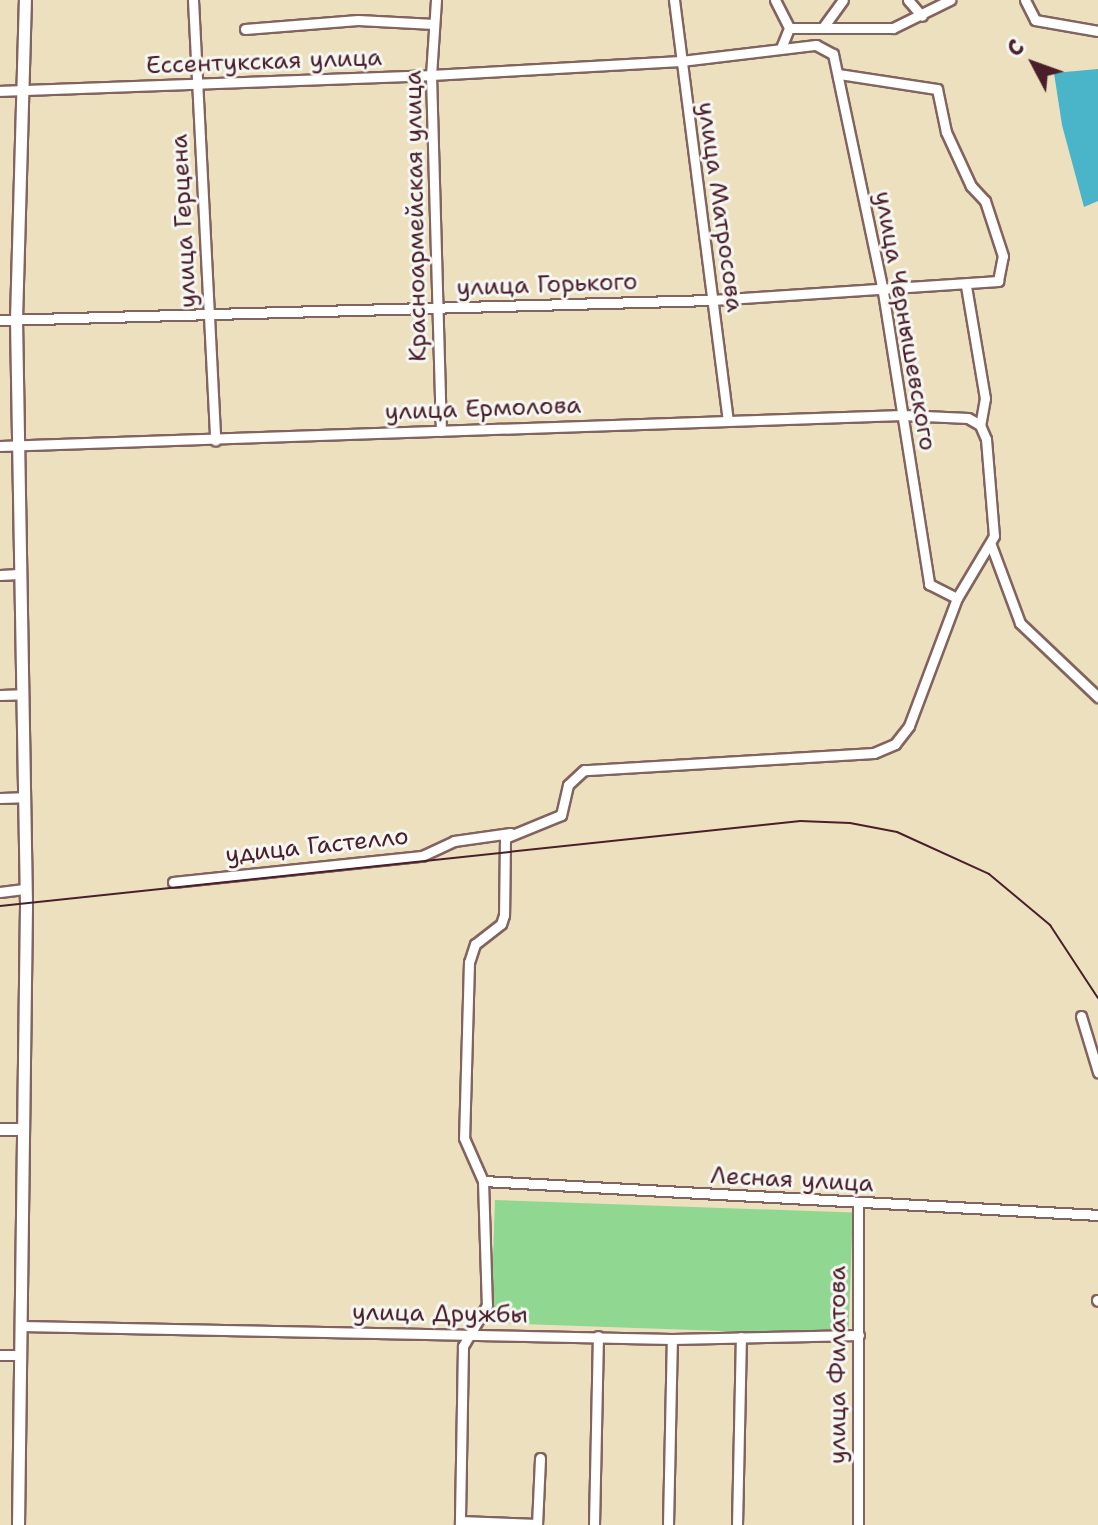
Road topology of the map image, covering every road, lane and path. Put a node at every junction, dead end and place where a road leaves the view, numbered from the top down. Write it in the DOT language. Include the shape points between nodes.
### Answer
graph roads {
  1 [pos="25,0"];
  2 [pos="193,0"];
  3 [pos="436,0"];
  4 [pos="674,0"];
  5 [pos="775,0"];
  6 [pos="843,0"];
  7 [pos="908,0"];
  8 [pos="950,0"];
  9 [pos="1025,0"];
  10 [pos="922,16"];
  11 [pos="434,24"];
  12 [pos="824,26"];
  13 [pos="789,28"];
  14 [pos="245,29"];
  15 [pos="1098,31"];
  16 [pos="816,45"];
  17 [pos="781,48"];
  18 [pos="681,61"];
  19 [pos="839,74"];
  20 [pos="431,75"];
  21 [pos="197,86"];
  22 [pos="24,89"];
  23 [pos="0,91"];
  24 [pos="966,286"];
  25 [pos="883,292"];
  26 [pos="712,300"];
  27 [pos="438,309"];
  28 [pos="209,317"];
  29 [pos="16,319"];
  30 [pos="0,320"];
  31 [pos="902,415"];
  32 [pos="728,419"];
  33 [pos="980,425"];
  34 [pos="441,431"];
  35 [pos="215,440"];
  36 [pos="0,446"];
  37 [pos="17,446"];
  38 [pos="991,545"];
  39 [pos="19,574"];
  40 [pos="0,575"];
  41 [pos="957,598"];
  42 [pos="23,694"];
  43 [pos="0,695"];
  44 [pos="1098,697"];
  45 [pos="24,797"];
  46 [pos="0,798"];
  47 [pos="510,833"];
  48 [pos="173,882"];
  49 [pos="26,889"];
  50 [pos="0,892"];
  51 [pos="1081,1016"];
  52 [pos="1098,1072"];
  53 [pos="0,1129"];
  54 [pos="22,1129"];
  55 [pos="483,1181"];
  56 [pos="858,1204"];
  57 [pos="1098,1215"];
  58 [pos="21,1326"];
  59 [pos="469,1334"];
  60 [pos="859,1335"];
  61 [pos="598,1336"];
  62 [pos="741,1337"];
  63 [pos="672,1339"];
  64 [pos="0,1355"];
  65 [pos="20,1355"];
  66 [pos="540,1458"];
  67 [pos="460,1523"];
  68 [pos="18,1525"];
  69 [pos="537,1525"];
  70 [pos="594,1525"];
  71 [pos="668,1525"];
  72 [pos="737,1525"];
  73 [pos="858,1525"];
  1 -- 22 [label="main road"];
  2 -- 21 [label="street, улица Герцена"];
  3 -- 11 [label="street, Красноармейская улица"];
  4 -- 18 [label="street, улица Матросова"];
  5 -- 13 [label="street"];
  6 -- 12 [label="street"];
  7 -- 10 [label="street"];
  8 -- 10 [label="street"];
  9 -- 15 [label="street" via="1035,20"];
  10 -- 12 [label="street" via="893,28"];
  11 -- 14 [label="street" via="358,20"];
  11 -- 20 [label="street, Красноармейская улица"];
  12 -- 13 [label="street"];
  13 -- 17 [label="street"];
  16 -- 17 [label="street, Ессентукская улица"];
  16 -- 19 [label="street, улица Чернышевского" via="833,54"];
  17 -- 18 [label="street, Ессентукская улица"];
  18 -- 20 [label="street, Ессентукская улица"];
  18 -- 26 [label="street, улица Матросова"];
  19 -- 24 [label="street, улица Горького" via="937,89 946,132 971,186 985,201 1003,256 998,281"];
  19 -- 25 [label="street, улица Чернышевского"];
  20 -- 21 [label="street, Ессентукская улица"];
  20 -- 27 [label="street, Красноармейская улица"];
  21 -- 22 [label="street, Ессентукская улица"];
  21 -- 28 [label="street, улица Герцена"];
  22 -- 23 [label="street, Ессентукская улица"];
  22 -- 29 [label="main road"];
  24 -- 25 [label="street, улица Горького"];
  24 -- 33 [label="street" via="985,398"];
  25 -- 26 [label="street, улица Горького"];
  25 -- 31 [label="street, улица Чернышевского"];
  26 -- 27 [label="street, улица Горького"];
  26 -- 32 [label="street, улица Матросова"];
  27 -- 28 [label="street, улица Горького"];
  27 -- 34 [label="street, Красноармейская улица"];
  28 -- 29 [label="street, улица Горького"];
  28 -- 35 [label="street, улица Герцена"];
  29 -- 30 [label="street, улица Горького"];
  29 -- 37 [label="main road"];
  31 -- 32 [label="street, улица Ермолова"];
  31 -- 33 [label="street, улица Ермолова" via="968,418"];
  31 -- 41 [label="street, улица Чернышевского" via="929,584"];
  32 -- 34 [label="street, улица Ермолова"];
  33 -- 38 [label="street" via="986,439"];
  34 -- 35 [label="street, улица Ермолова"];
  35 -- 37 [label="street, улица Ермолова"];
  36 -- 37 [label="street, улица Ермолова"];
  37 -- 39 [label="main road"];
  38 -- 41 [label="street"];
  38 -- 44 [label="street" via="1020,623"];
  39 -- 40 [label="street"];
  39 -- 42 [label="main road"];
  41 -- 47 [label="street, удица Гастелло" via="909,726 895,744 874,753 584,770 568,785 561,815"];
  42 -- 43 [label="street"];
  42 -- 45 [label="main road"];
  45 -- 46 [label="street"];
  45 -- 49 [label="main road"];
  47 -- 48 [label="street, удица Гастелло" via="454,841 422,856"];
  47 -- 55 [label="street" via="502,853 501,924 475,944 469,962 464,1138"];
  49 -- 50 [label="street"];
  49 -- 54 [label="main road"];
  51 -- 52 [label="street"];
  53 -- 54 [label="main road"];
  54 -- 58 [label="main road"];
  55 -- 56 [label="street, Лесная улица"];
  55 -- 59 [label="street" via="487,1305"];
  56 -- 57 [label="street, Лесная улица"];
  56 -- 60 [label="street, улица Филатова"];
  58 -- 59 [label="street, улица Дружбы"];
  58 -- 65 [label="main road"];
  59 -- 61 [label="street, улица Дружбы"];
  59 -- 67 [label="street" via="463,1346"];
  60 -- 62 [label="street, улица Дружбы"];
  60 -- 73 [label="street, улица Филатова"];
  61 -- 63 [label="street, улица Дружбы"];
  61 -- 70 [label="street"];
  62 -- 63 [label="street, улица Дружбы"];
  62 -- 72 [label="street"];
  63 -- 71 [label="street"];
  64 -- 65 [label="street"];
  65 -- 68 [label="main road"];
  66 -- 69 [label="street"];
  67 -- 69 [label="street"];
}
